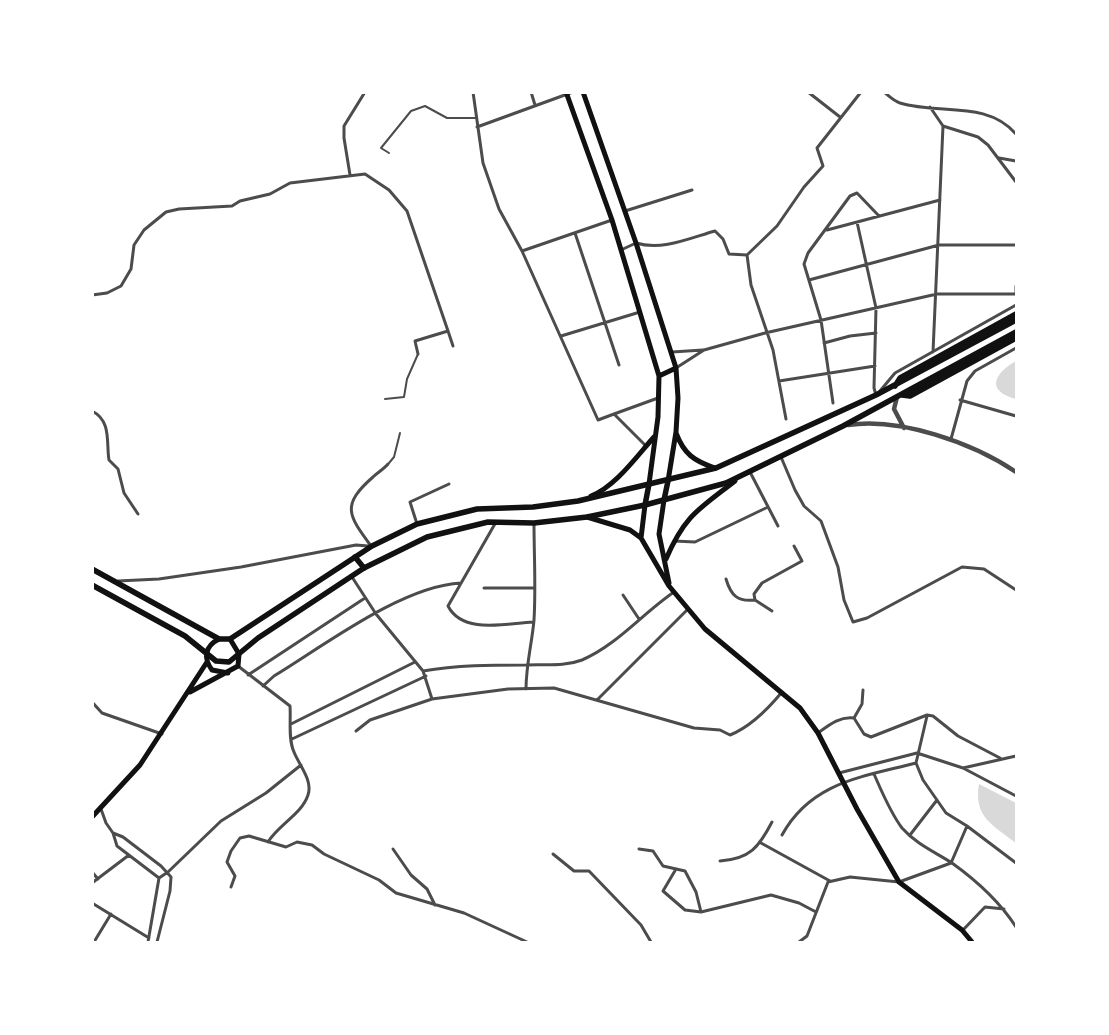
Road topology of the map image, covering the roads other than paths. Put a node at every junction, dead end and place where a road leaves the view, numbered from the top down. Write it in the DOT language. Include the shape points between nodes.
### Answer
graph roads {
  1 [pos="365,92"];
  2 [pos="473,92"];
  3 [pos="531,92"];
  4 [pos="583,92"];
  5 [pos="808,92"];
  6 [pos="884,92"];
  7 [pos="568,93"];
  8 [pos="858,93"];
  9 [pos="535,106"];
  10 [pos="930,107"];
  11 [pos="476,118"];
  12 [pos="840,118"];
  13 [pos="942,126"];
  14 [pos="477,127"];
  15 [pos="1016,134"];
  16 [pos="389,153"];
  17 [pos="999,158"];
  18 [pos="1016,161"];
  19 [pos="350,175"];
  20 [pos="1016,182"];
  21 [pos="692,190"];
  22 [pos="940,200"];
  23 [pos="625,211"];
  24 [pos="879,216"];
  25 [pos="612,220"];
  26 [pos="857,222"];
  27 [pos="827,230"];
  28 [pos="575,232"];
  29 [pos="636,243"];
  30 [pos="939,245"];
  31 [pos="1016,245"];
  32 [pos="522,250"];
  33 [pos="621,250"];
  34 [pos="747,255"];
  35 [pos="866,264"];
  36 [pos="809,280"];
  37 [pos="1016,286"];
  38 [pos="937,294"];
  39 [pos="1016,294"];
  40 [pos="92,295"];
  41 [pos="1016,305"];
  42 [pos="876,308"];
  43 [pos="641,312"];
  44 [pos="1016,314"];
  45 [pos="821,320"];
  46 [pos="1016,320"];
  47 [pos="605,322"];
  48 [pos="448,331"];
  49 [pos="765,332"];
  50 [pos="1016,332"];
  51 [pos="876,333"];
  52 [pos="561,336"];
  53 [pos="1016,338"];
  54 [pos="824,343"];
  55 [pos="453,346"];
  56 [pos="1016,348"];
  57 [pos="704,350"];
  58 [pos="672,352"];
  59 [pos="933,352"];
  60 [pos="418,354"];
  61 [pos="619,365"];
  62 [pos="875,366"];
  63 [pos="676,368"];
  64 [pos="828,372"];
  65 [pos="659,376"];
  66 [pos="901,380"];
  67 [pos="779,381"];
  68 [pos="908,394"];
  69 [pos="876,396"];
  70 [pos="898,396"];
  71 [pos="659,398"];
  72 [pos="385,399"];
  73 [pos="960,400"];
  74 [pos="833,403"];
  75 [pos="92,411"];
  76 [pos="614,414"];
  77 [pos="1016,416"];
  78 [pos="786,419"];
  79 [pos="842,426"];
  80 [pos="904,428"];
  81 [pos="676,432"];
  82 [pos="400,433"];
  83 [pos="655,437"];
  84 [pos="951,438"];
  85 [pos="646,446"];
  86 [pos="780,456"];
  87 [pos="388,464"];
  88 [pos="716,468"];
  89 [pos="750,472"];
  90 [pos="1016,472"];
  91 [pos="739,477"];
  92 [pos="668,481"];
  93 [pos="449,484"];
  94 [pos="649,484"];
  95 [pos="664,500"];
  96 [pos="578,501"];
  97 [pos="645,505"];
  98 [pos="768,507"];
  99 [pos="138,514"];
  100 [pos="587,517"];
  101 [pos="496,522"];
  102 [pos="534,523"];
  103 [pos="417,524"];
  104 [pos="778,526"];
  105 [pos="641,538"];
  106 [pos="674,541"];
  107 [pos="372,546"];
  108 [pos="794,546"];
  109 [pos="355,556"];
  110 [pos="666,559"];
  111 [pos="364,568"];
  112 [pos="92,569"];
  113 [pos="351,577"];
  114 [pos="726,579"];
  115 [pos="116,581"];
  116 [pos="461,583"];
  117 [pos="92,585"];
  118 [pos="669,586"];
  119 [pos="484,588"];
  120 [pos="534,588"];
  121 [pos="1016,590"];
  122 [pos="674,592"];
  123 [pos="623,595"];
  124 [pos="365,598"];
  125 [pos="755,600"];
  126 [pos="688,608"];
  127 [pos="772,611"];
  128 [pos="376,614"];
  129 [pos="639,619"];
  130 [pos="534,622"];
  131 [pos="220,639"];
  132 [pos="230,639"];
  133 [pos="206,652"];
  134 [pos="239,654"];
  135 [pos="207,662"];
  136 [pos="415,662"];
  137 [pos="527,664"];
  138 [pos="238,666"];
  139 [pos="423,671"];
  140 [pos="228,674"];
  141 [pos="248,675"];
  142 [pos="426,676"];
  143 [pos="263,686"];
  144 [pos="526,689"];
  145 [pos="863,690"];
  146 [pos="189,692"];
  147 [pos="782,692"];
  148 [pos="432,699"];
  149 [pos="598,700"];
  150 [pos="92,702"];
  151 [pos="927,715"];
  152 [pos="854,718"];
  153 [pos="291,724"];
  154 [pos="356,731"];
  155 [pos="818,733"];
  156 [pos="162,734"];
  157 [pos="292,739"];
  158 [pos="917,753"];
  159 [pos="1016,756"];
  160 [pos="1000,758"];
  161 [pos="916,763"];
  162 [pos="301,765"];
  163 [pos="963,768"];
  164 [pos="838,773"];
  165 [pos="874,774"];
  166 [pos="842,782"];
  167 [pos="1016,796"];
  168 [pos="937,800"];
  169 [pos="101,809"];
  170 [pos="92,817"];
  171 [pos="772,822"];
  172 [pos="967,826"];
  173 [pos="113,833"];
  174 [pos="782,835"];
  175 [pos="910,835"];
  176 [pos="268,842"];
  177 [pos="760,843"];
  178 [pos="393,849"];
  179 [pos="639,849"];
  180 [pos="553,854"];
  181 [pos="129,855"];
  182 [pos="720,860"];
  183 [pos="951,863"];
  184 [pos="1016,863"];
  185 [pos="676,869"];
  186 [pos="92,872"];
  187 [pos="168,872"];
  188 [pos="159,878"];
  189 [pos="98,879"];
  190 [pos="831,881"];
  191 [pos="900,882"];
  192 [pos="92,883"];
  193 [pos="231,887"];
  194 [pos="92,903"];
  195 [pos="435,905"];
  196 [pos="1004,909"];
  197 [pos="701,912"];
  198 [pos="816,912"];
  199 [pos="111,914"];
  200 [pos="1016,927"];
  201 [pos="962,930"];
  202 [pos="149,937"];
  203 [pos="94,942"];
  204 [pos="147,942"];
  205 [pos="157,942"];
  206 [pos="527,942"];
  207 [pos="652,942"];
  208 [pos="799,942"];
  209 [pos="972,942"];
  1 -- 19 [label="street" via="344,126"];
  2 -- 11 [label="street"];
  3 -- 9 [label="street"];
  4 -- 23 [label="main road"];
  5 -- 12 [label="street"];
  6 -- 10 [label="street" via="899,103"];
  7 -- 9 [label="street"];
  7 -- 25 [label="main road"];
  8 -- 12 [label="street"];
  9 -- 14 [label="street"];
  10 -- 13 [label="street"];
  10 -- 15 [label="street" via="982,112 1006,122"];
  11 -- 14 [label="street"];
  11 -- 16 [label="lane" via="447,118 425,106 411,111 381,148"];
  12 -- 34 [label="street" via="817,148 823,166 777,226"];
  13 -- 17 [label="street" via="978,137"];
  13 -- 22 [label="street"];
  14 -- 32 [label="street" via="483,163 499,209"];
  17 -- 18 [label="street"];
  17 -- 20 [label="street"];
  19 -- 40 [label="street" via="290,184 232,206 166,212 144,230 134,245 131,269 121,286"];
  19 -- 48 [label="street" via="365,174 377,181 407,211"];
  21 -- 23 [label="street"];
  22 -- 24 [label="street"];
  22 -- 30 [label="street"];
  23 -- 29 [label="main road"];
  24 -- 26 [label="street"];
  24 -- 27 [label="street" via="857,193 850,196"];
  25 -- 28 [label="street"];
  25 -- 33 [label="main road"];
  26 -- 27 [label="street"];
  26 -- 35 [label="street"];
  27 -- 36 [label="street" via="808,253 804,264"];
  28 -- 32 [label="street"];
  28 -- 47 [label="street"];
  29 -- 33 [label="street"];
  29 -- 34 [label="street" via="647,246 670,244 715,231 723,239 729,254"];
  29 -- 58 [label="main road"];
  30 -- 31 [label="street"];
  30 -- 35 [label="street"];
  30 -- 38 [label="street"];
  32 -- 52 [label="street"];
  33 -- 43 [label="main road"];
  34 -- 49 [label="street" via="751,285"];
  35 -- 36 [label="street"];
  35 -- 42 [label="street"];
  36 -- 45 [label="street"];
  37 -- 39 [label="street"];
  38 -- 39 [label="street"];
  38 -- 42 [label="street"];
  38 -- 59 [label="street"];
  41 -- 59 [label="street"];
  42 -- 45 [label="street"];
  42 -- 51 [label="street"];
  43 -- 47 [label="street"];
  43 -- 65 [label="main road"];
  44 -- 66 [label="main road"];
  45 -- 49 [label="street"];
  45 -- 54 [label="street"];
  46 -- 66 [label="main road"];
  47 -- 52 [label="street"];
  47 -- 61 [label="street"];
  48 -- 55 [label="street"];
  48 -- 60 [label="street" via="415,341"];
  49 -- 57 [label="street"];
  49 -- 67 [label="street" via="773,350"];
  50 -- 68 [label="main road"];
  51 -- 54 [label="street"];
  51 -- 62 [label="street"];
  52 -- 76 [label="street" via="598,420"];
  53 -- 68 [label="main road"];
  54 -- 64 [label="street"];
  56 -- 73 [label="street" via="975,371 967,380"];
  57 -- 58 [label="street"];
  57 -- 63 [label="street"];
  58 -- 63 [label="main road"];
  59 -- 69 [label="street" via="895,373"];
  60 -- 72 [label="lane" via="407,379 404,397"];
  62 -- 64 [label="street"];
  62 -- 69 [label="street"];
  63 -- 65 [label="main road"];
  63 -- 81 [label="main road"];
  64 -- 67 [label="street"];
  64 -- 74 [label="street"];
  65 -- 71 [label="main road"];
  66 -- 69 [label="main road"];
  67 -- 78 [label="street"];
  68 -- 70 [label="main road"];
  69 -- 88 [label="main road"];
  70 -- 79 [label="main road"];
  70 -- 80 [label="street" via="894,409"];
  71 -- 76 [label="street"];
  71 -- 83 [label="main road"];
  73 -- 77 [label="street"];
  73 -- 84 [label="street"];
  75 -- 99 [label="street" via="102,420 108,434 109,460 118,469 124,493"];
  76 -- 85 [label="street"];
  79 -- 80 [label="street" via="868,422"];
  79 -- 86 [label="main road"];
  80 -- 84 [label="street"];
  81 -- 88 [label="main road" via="688,455"];
  81 -- 92 [label="main road"];
  82 -- 87 [label="lane" via="394,457"];
  83 -- 85 [label="main road"];
  83 -- 94 [label="main road"];
  84 -- 90 [label="street"];
  85 -- 96 [label="main road" via="603,490"];
  86 -- 89 [label="main road"];
  86 -- 121 [label="street" via="804,506 821,521 838,567 844,600 854,622 962,567 984,569"];
  87 -- 107 [label="street" via="358,492 351,506 353,521"];
  88 -- 92 [label="main road"];
  89 -- 91 [label="main road"];
  89 -- 98 [label="street"];
  91 -- 95 [label="main road"];
  91 -- 106 [label="main road" via="694,512"];
  92 -- 94 [label="main road"];
  92 -- 95 [label="main road"];
  93 -- 103 [label="street" via="410,502"];
  94 -- 96 [label="main road"];
  94 -- 97 [label="main road"];
  95 -- 97 [label="main road"];
  95 -- 110 [label="main road" via="659,534"];
  96 -- 103 [label="main road" via="477,509"];
  97 -- 100 [label="main road"];
  97 -- 105 [label="main road"];
  98 -- 104 [label="street"];
  98 -- 106 [label="street" via="695,542"];
  100 -- 102 [label="main road"];
  100 -- 105 [label="main road" via="630,530"];
  101 -- 102 [label="main road"];
  101 -- 111 [label="main road" via="427,537"];
  101 -- 116 [label="street"];
  102 -- 120 [label="street"];
  103 -- 107 [label="main road"];
  105 -- 118 [label="main road"];
  106 -- 110 [label="main road"];
  107 -- 109 [label="main road"];
  107 -- 115 [label="street" via="356,545 159,579"];
  108 -- 125 [label="street" via="802,561 758,587"];
  109 -- 111 [label="main road"];
  109 -- 132 [label="main road"];
  110 -- 118 [label="main road"];
  111 -- 113 [label="main road"];
  112 -- 115 [label="main road"];
  113 -- 124 [label="street"];
  113 -- 134 [label="main road"];
  114 -- 125 [label="street" via="732,595 740,600"];
  115 -- 131 [label="main road"];
  116 -- 128 [label="street" via="449,583 413,594"];
  116 -- 130 [label="street" via="448,606 466,623"];
  117 -- 133 [label="main road" via="185,636"];
  118 -- 122 [label="main road"];
  119 -- 120 [label="street"];
  120 -- 130 [label="street"];
  122 -- 126 [label="main road"];
  122 -- 129 [label="street"];
  123 -- 129 [label="street"];
  124 -- 128 [label="street"];
  124 -- 141 [label="street"];
  125 -- 127 [label="street"];
  126 -- 147 [label="main road" via="705,629"];
  126 -- 149 [label="street"];
  128 -- 136 [label="street"];
  128 -- 143 [label="street" via="274,676"];
  129 -- 137 [label="street" via="616,639 581,660 566,665"];
  130 -- 137 [label="street"];
  131 -- 132 [label="main road"];
  131 -- 133 [label="main road" via="212,643"];
  132 -- 134 [label="main road"];
  133 -- 134 [label="main road" via="216,661 229,662"];
  133 -- 135 [label="main road"];
  134 -- 138 [label="main road"];
  135 -- 140 [label="main road" via="212,670"];
  135 -- 146 [label="main road"];
  136 -- 139 [label="street"];
  136 -- 153 [label="street"];
  137 -- 139 [label="street"];
  137 -- 144 [label="street"];
  138 -- 140 [label="main road"];
  138 -- 141 [label="street"];
  139 -- 142 [label="street"];
  140 -- 146 [label="main road"];
  141 -- 143 [label="street"];
  142 -- 148 [label="street"];
  142 -- 157 [label="street"];
  143 -- 153 [label="street" via="290,706"];
  144 -- 148 [label="street"];
  144 -- 149 [label="street" via="554,688"];
  145 -- 152 [label="street" via="862,704"];
  146 -- 156 [label="main road"];
  147 -- 149 [label="street" via="763,713 730,735"];
  147 -- 155 [label="main road" via="800,708"];
  148 -- 154 [label="street" via="370,720"];
  150 -- 156 [label="street" via="102,713"];
  151 -- 152 [label="street" via="870,736 860,729"];
  151 -- 158 [label="street"];
  151 -- 160 [label="street"];
  152 -- 155 [label="street" via="838,719"];
  153 -- 157 [label="street"];
  155 -- 164 [label="main road"];
  156 -- 169 [label="main road"];
  157 -- 162 [label="street" via="293,751"];
  158 -- 161 [label="street"];
  158 -- 163 [label="street"];
  158 -- 164 [label="street"];
  159 -- 160 [label="street"];
  160 -- 163 [label="street"];
  161 -- 165 [label="street"];
  161 -- 168 [label="street" via="922,780"];
  162 -- 176 [label="street" via="309,794"];
  162 -- 187 [label="street" via="266,793 221,821"];
  163 -- 167 [label="street"];
  164 -- 166 [label="main road"];
  165 -- 166 [label="street"];
  165 -- 175 [label="street" via="890,808"];
  166 -- 174 [label="street" via="812,799 791,818"];
  166 -- 191 [label="main road"];
  168 -- 172 [label="street" via="946,814"];
  168 -- 175 [label="street"];
  169 -- 170 [label="main road"];
  169 -- 173 [label="street"];
  171 -- 177 [label="street"];
  172 -- 183 [label="street"];
  172 -- 184 [label="street"];
  173 -- 181 [label="street" via="117,846"];
  173 -- 187 [label="street" via="123,837"];
  175 -- 183 [label="street"];
  176 -- 193 [label="street" via="249,836 240,838 227,862 235,876"];
  176 -- 195 [label="street" via="286,848 297,842 312,845 396,892"];
  177 -- 182 [label="street" via="754,851"];
  177 -- 190 [label="street"];
  178 -- 195 [label="street" via="411,875 427,889"];
  179 -- 185 [label="street" via="653,851 663,866"];
  180 -- 207 [label="street" via="574,871 588,871 641,925"];
  181 -- 188 [label="street"];
  181 -- 189 [label="street"];
  183 -- 191 [label="street"];
  183 -- 196 [label="street"];
  185 -- 197 [label="street" via="690,876"];
  185 -- 197 [label="street" via="663,891 683,909"];
  186 -- 189 [label="street"];
  187 -- 188 [label="street"];
  187 -- 205 [label="street" via="170,892"];
  188 -- 202 [label="street"];
  189 -- 192 [label="street"];
  190 -- 191 [label="street" via="850,877"];
  190 -- 198 [label="street"];
  191 -- 201 [label="main road"];
  194 -- 199 [label="street"];
  195 -- 206 [label="street" via="464,913"];
  196 -- 200 [label="street"];
  196 -- 201 [label="street" via="985,907"];
  197 -- 198 [label="street" via="771,895 799,902"];
  198 -- 208 [label="street" via="808,936"];
  199 -- 202 [label="street"];
  199 -- 203 [label="street"];
  201 -- 209 [label="main road"];
  202 -- 204 [label="street"];
}
